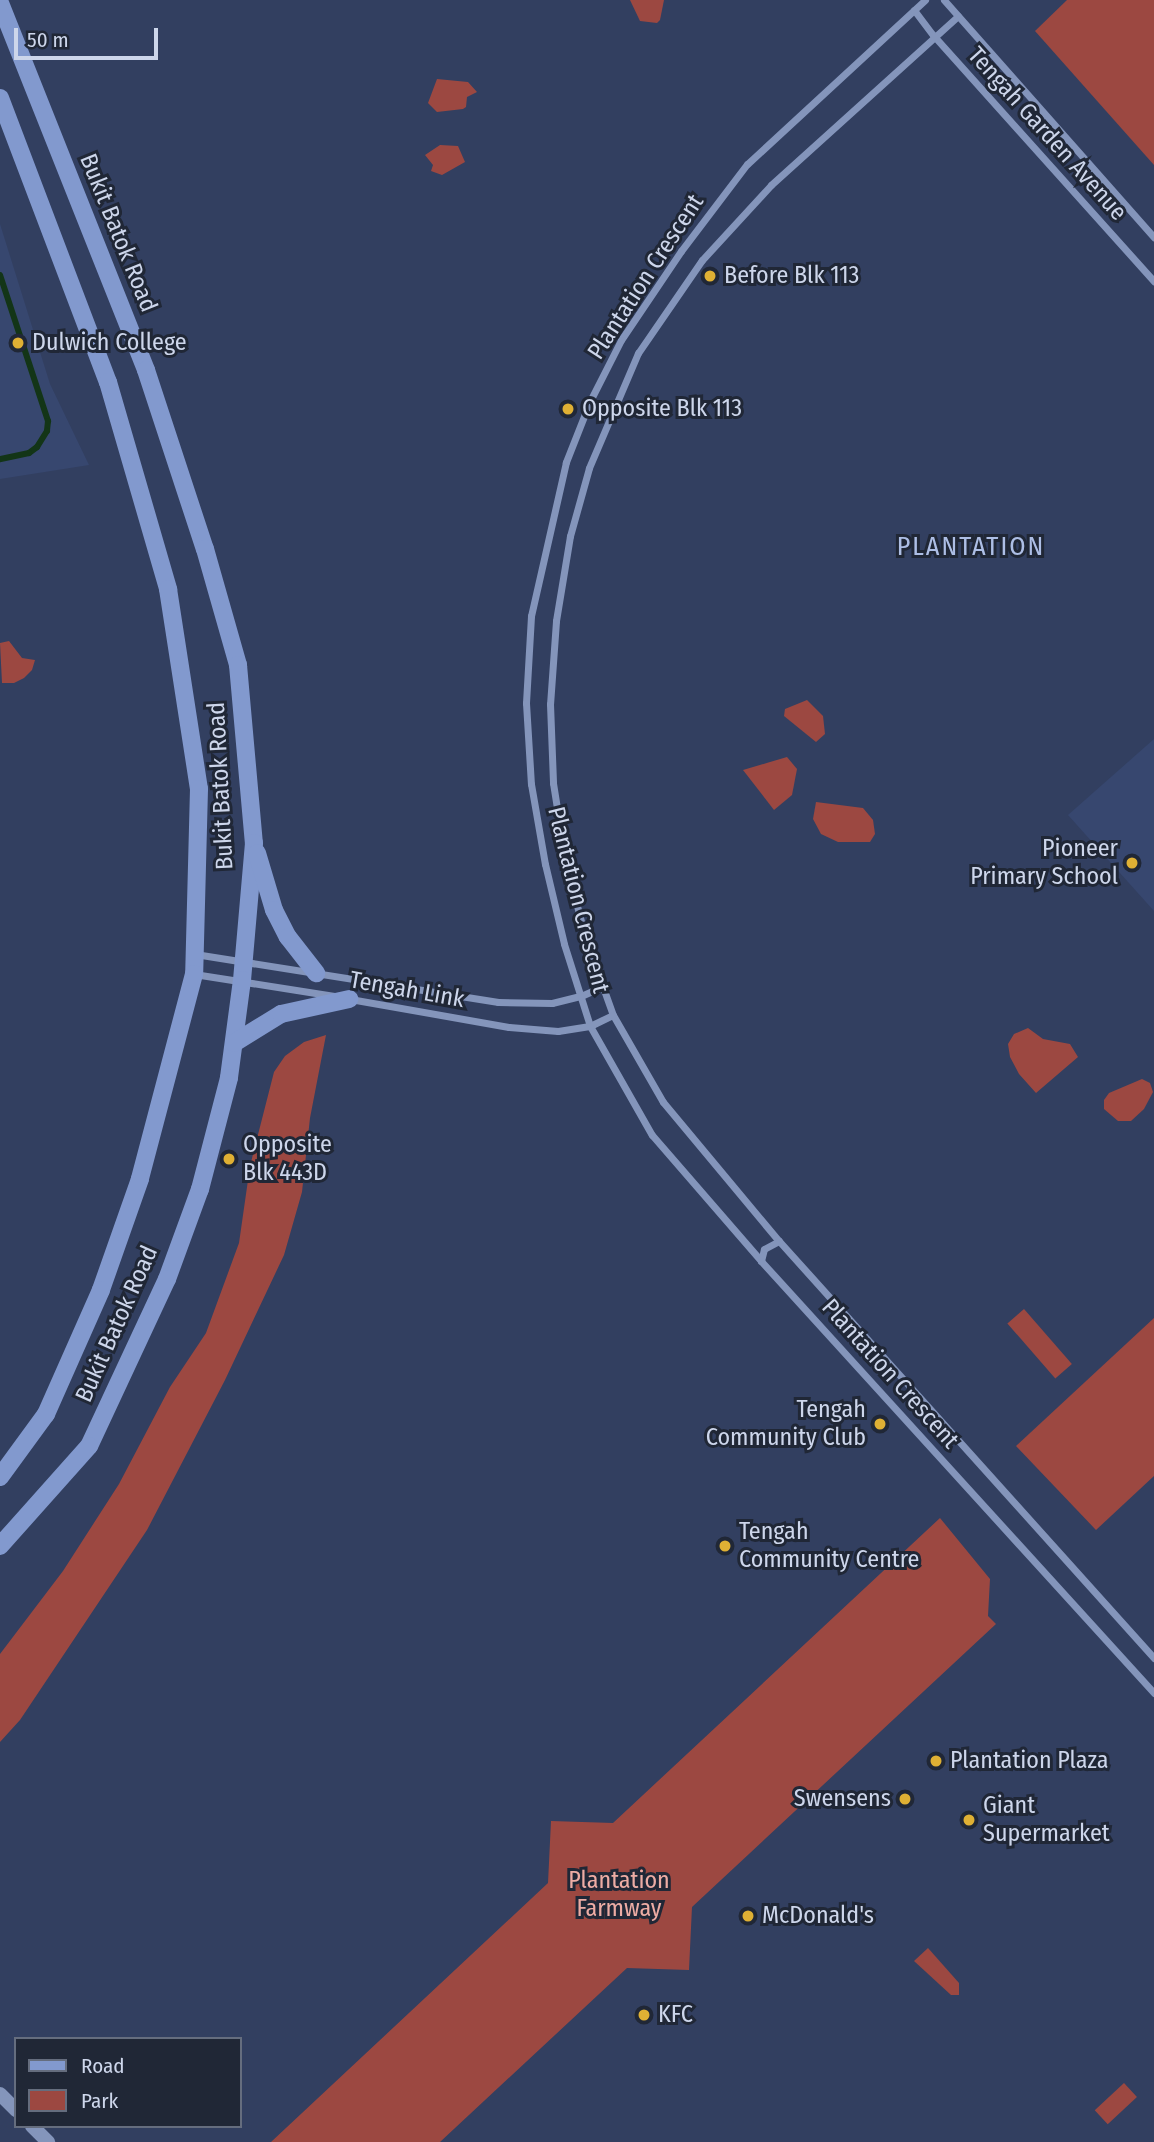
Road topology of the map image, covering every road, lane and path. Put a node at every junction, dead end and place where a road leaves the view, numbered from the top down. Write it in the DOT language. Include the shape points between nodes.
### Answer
graph roads {
  1 [pos="925,0"];
  2 [pos="944,0"];
  3 [pos="0,3"];
  4 [pos="914,10"];
  5 [pos="958,16"];
  6 [pos="933,35"];
  7 [pos="0,98"];
  8 [pos="1154,237"];
  9 [pos="1154,281"];
  10 [pos="254,843"];
  11 [pos="195,954"];
  12 [pos="244,961"];
  13 [pos="316,973"];
  14 [pos="194,974"];
  15 [pos="242,980"];
  16 [pos="603,986"];
  17 [pos="581,996"];
  18 [pos="349,999"];
  19 [pos="613,1015"];
  20 [pos="590,1026"];
  21 [pos="234,1044"];
  22 [pos="779,1241"];
  23 [pos="761,1261"];
  24 [pos="0,1477"];
  25 [pos="0,1546"];
  26 [pos="1154,1658"];
  27 [pos="1154,1693"];
  28 [pos="0,2094"];
  29 [pos="14,2107"];
  30 [pos="34,2128"];
  31 [pos="48,2142"];
  1 -- 4 [label="street, Plantation Crescent"];
  2 -- 5 [label="street, Tengah Garden Avenue"];
  3 -- 10 [label="main road, Bukit Batok Road" via="146,370 205,549 239,665"];
  4 -- 6 [label="street, Tengah Garden Avenue"];
  4 -- 17 [label="street, Plantation Crescent" via="747,164 621,340 566,462 531,616 526,703 531,784 545,864"];
  5 -- 6 [label="street, Plantation Crescent"];
  5 -- 8 [label="street, Tengah Garden Avenue"];
  6 -- 9 [label="street, Tengah Garden Avenue"];
  6 -- 16 [label="street, Plantation Crescent" via="771,185 702,260 638,353 589,468 570,536 556,621 550,704 554,782 565,859"];
  7 -- 11 [label="main road, Bukit Batok Road" via="108,382 168,589 199,789"];
  10 -- 12 [label="main road, Bukit Batok Road"];
  10 -- 13 [label="main road" via="274,910"];
  11 -- 12 [label="street, Tengah Link"];
  11 -- 14 [label="main road, Bukit Batok Road"];
  12 -- 13 [label="street, Tengah Link"];
  12 -- 15 [label="main road, Bukit Batok Road"];
  13 -- 17 [label="street, Tengah Link" via="498,1002 552,1003"];
  14 -- 15 [label="street, Tengah Link"];
  14 -- 24 [label="main road, Bukit Batok Road" via="140,1179 100,1290 46,1414"];
  15 -- 18 [label="street, Tengah Link"];
  15 -- 21 [label="main road, Bukit Batok Road"];
  16 -- 17 [label="street, Tengah Link"];
  16 -- 19 [label="street, Plantation Crescent"];
  17 -- 20 [label="street, Plantation Crescent"];
  18 -- 20 [label="street, Tengah Link" via="509,1027 558,1031"];
  18 -- 21 [label="main road" via="281,1014"];
  19 -- 20 [label="street, Tengah Link"];
  19 -- 22 [label="street, Plantation Crescent" via="663,1102"];
  20 -- 23 [label="street, Plantation Crescent" via="652,1135"];
  21 -- 25 [label="main road, Bukit Batok Road" via="200,1189 167,1279 89,1446"];
  22 -- 23 [label="street" via="764,1249"];
  22 -- 26 [label="street, Plantation Crescent"];
  23 -- 27 [label="street, Plantation Crescent"];
  28 -- 29 [label="street"];
  30 -- 31 [label="street"];
}
